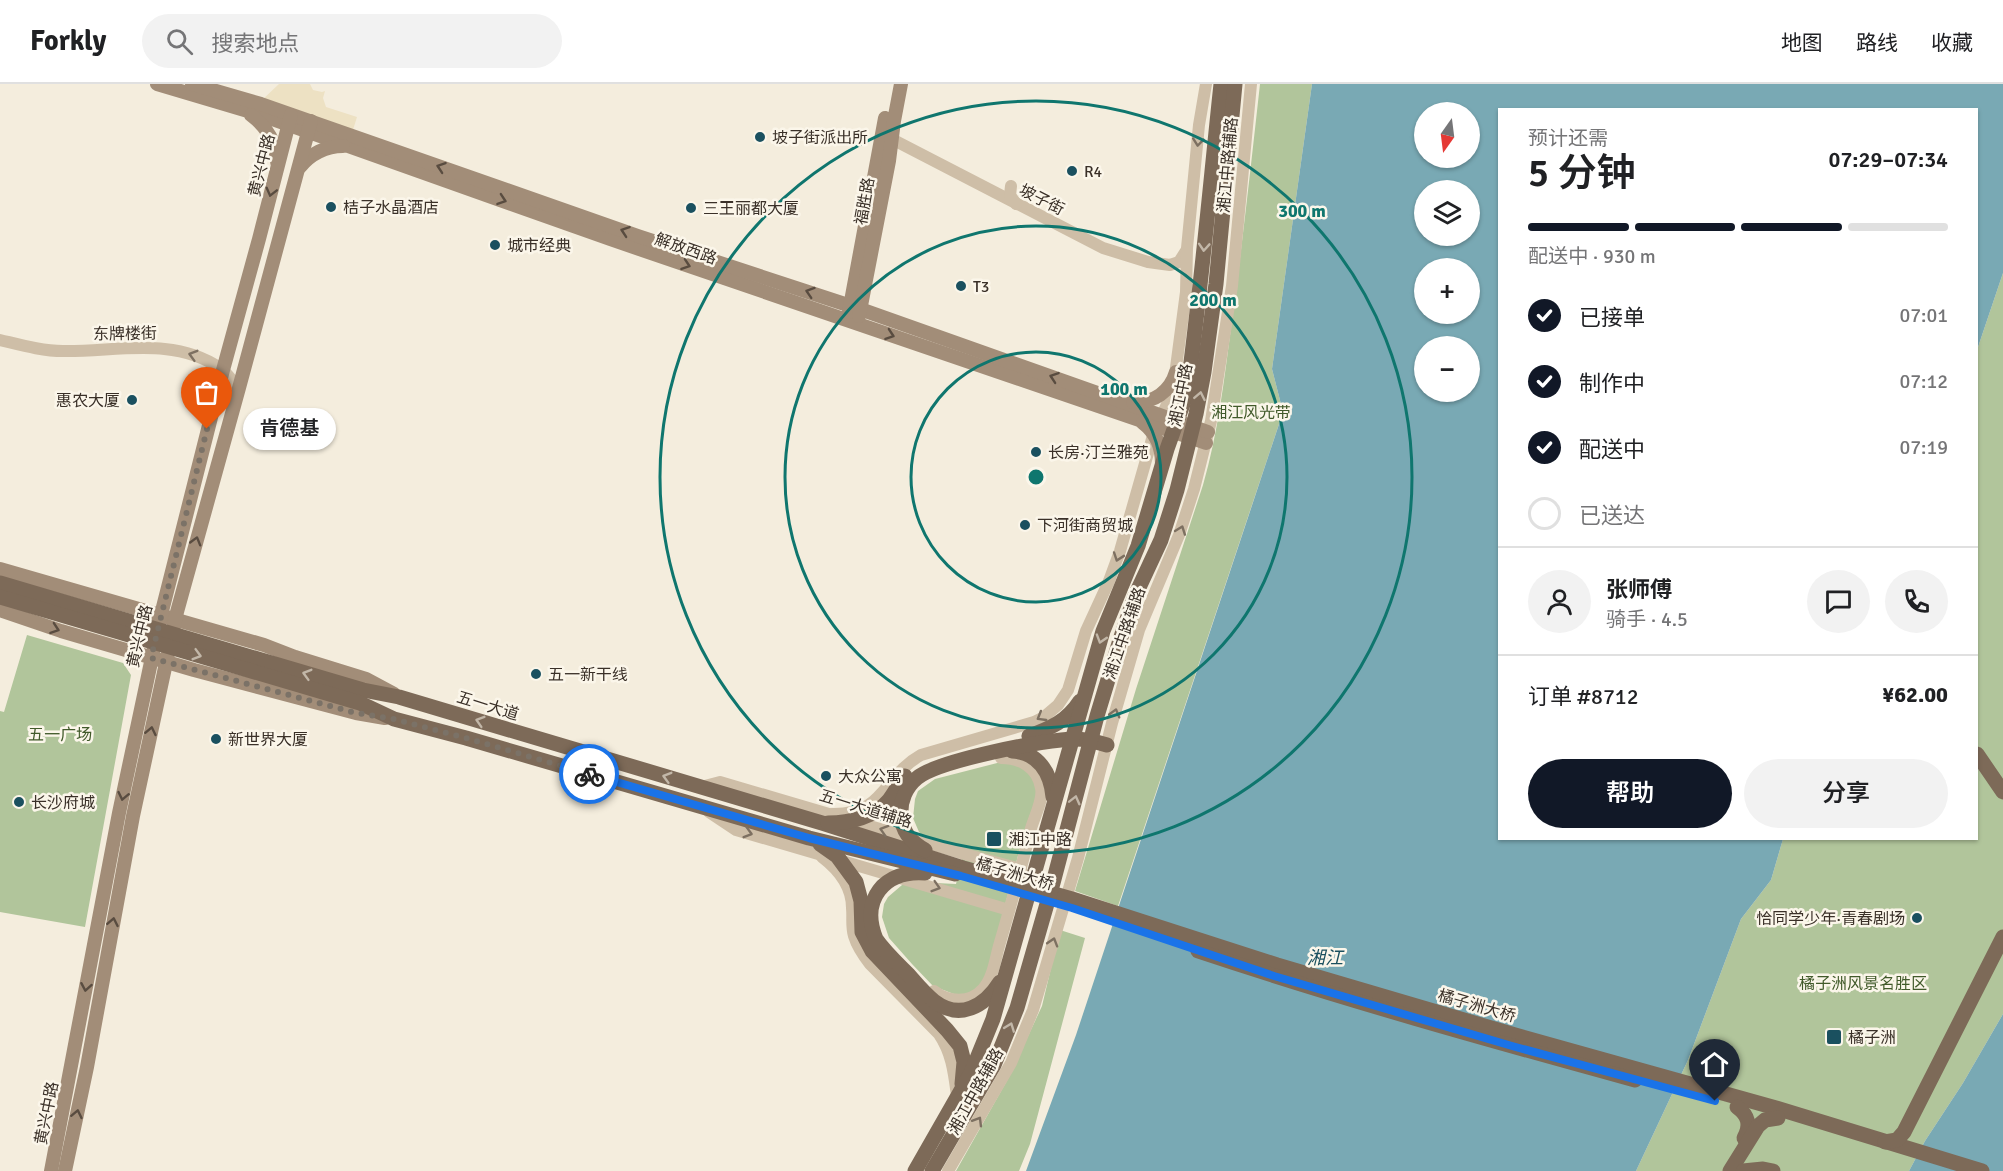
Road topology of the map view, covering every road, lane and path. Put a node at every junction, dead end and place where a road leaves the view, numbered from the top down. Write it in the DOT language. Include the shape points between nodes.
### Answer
graph roads {
  1 [pos="157,84"];
  2 [pos="192,84"];
  3 [pos="892,84"];
  4 [pos="901,84"];
  5 [pos="1206,84"];
  6 [pos="1221,84"];
  7 [pos="1235,84"];
  8 [pos="1251,84"];
  9 [pos="241,109"];
  10 [pos="289,120"];
  11 [pos="309,127"];
  12 [pos="892,140"];
  13 [pos="350,147"];
  14 [pos="277,168"];
  15 [pos="296,175"];
  16 [pos="990,190"];
  17 [pos="1016,204"];
  18 [pos="1187,248"];
  19 [pos="1187,284"];
  20 [pos="860,288"];
  21 [pos="834,300"];
  22 [pos="856,307"];
  23 [pos="885,318"];
  24 [pos="852,322"];
  25 [pos="0,340"];
  26 [pos="223,370"];
  27 [pos="1176,372"];
  28 [pos="239,388"];
  29 [pos="1125,401"];
  30 [pos="1158,425"];
  31 [pos="1176,426"];
  32 [pos="1199,435"];
  33 [pos="1162,465"];
  34 [pos="0,569"];
  35 [pos="0,583"];
  36 [pos="0,597"];
  37 [pos="0,610"];
  38 [pos="161,615"];
  39 [pos="175,619"];
  40 [pos="158,660"];
  41 [pos="1085,693"];
  42 [pos="362,697"];
  43 [pos="399,697"];
  44 [pos="394,719"];
  45 [pos="1073,734"];
  46 [pos="1029,736"];
  47 [pos="1091,736"];
  48 [pos="1108,740"];
  49 [pos="1000,750"];
  50 [pos="1978,755"];
  51 [pos="1978,765"];
  52 [pos="701,787"];
  53 [pos="2003,792"];
  54 [pos="2003,800"];
  55 [pos="698,805"];
  56 [pos="1053,805"];
  57 [pos="827,819"];
  58 [pos="809,838"];
  59 [pos="816,853"];
  60 [pos="1021,869"];
  61 [pos="962,872"];
  62 [pos="1009,910"];
  63 [pos="2003,937"];
  64 [pos="2003,944"];
  65 [pos="1007,972"];
  66 [pos="928,997"];
  67 [pos="957,1100"];
  68 [pos="1737,1107"];
  69 [pos="1778,1118"];
  70 [pos="1885,1142"];
  71 [pos="1916,1152"];
  72 [pos="920,1169"];
  73 [pos="51,1171"];
  74 [pos="66,1171"];
  75 [pos="948,1171"];
  76 [pos="1725,1171"];
  77 [pos="1730,1171"];
  78 [pos="1743,1171"];
  79 [pos="1773,1171"];
  80 [pos="1956,1171"];
  81 [pos="1982,1171"];
  1 -- 9 [label="main road, 解放西路"];
  2 -- 10 [label="main road, 解放西路"];
  3 -- 12 [label="main road, 福胜路"];
  4 -- 12 [label="main road, 福胜路"];
  5 -- 18 [label="street, 湘江中路辅路, one-way"];
  6 -- 31 [label="main road, 湘江中路, one-way" via="1195,337 1187,393"];
  32 -- 7 [label="main road, 湘江中路, one-way"];
  8 -- 32 [label="street, 湘江中路辅路" via="1232,286"];
  9 -- 10 [label="main road, 解放西路"];
  9 -- 14 [label="main road" via="268,133 276,151"];
  10 -- 11 [label="main road, 解放西路"];
  10 -- 14 [label="main road, 黄兴中路"];
  11 -- 13 [label="main road, 解放西路"];
  11 -- 15 [label="main road, 黄兴中路"];
  21 -- 11 [label="main road, 解放西路, one-way"];
  12 -- 16 [label="street, 坡子街"];
  12 -- 19 [label="street, 坡子街" via="1086,246 1129,263 1174,272"];
  12 -- 20 [label="main road, 福胜路"];
  12 -- 20 [label="main road, 福胜路"];
  13 -- 15 [label="main road" via="319,151 305,161"];
  13 -- 24 [label="main road, 解放西路, one-way"];
  14 -- 26 [label="main road, 黄兴中路, one-way"];
  15 -- 28 [label="main road, 黄兴中路"];
  16 -- 17 [label="street, 坡子街"];
  16 -- 17 [label="street" via="1009,185"];
  17 -- 18 [label="street, 坡子街" via="1103,248 1148,262 1174,264 1182,259"];
  18 -- 19 [label="street, 湘江中路辅路"];
  19 -- 27 [label="street, 湘江中路辅路"];
  20 -- 21 [label="main road" via="846,298"];
  20 -- 22 [label="main road, 福胜路"];
  20 -- 23 [label="main road" via="872,308"];
  21 -- 22 [label="main road, 解放西路"];
  22 -- 23 [label="main road, 解放西路"];
  22 -- 24 [label="main road, 福胜路"];
  29 -- 23 [label="main road, 解放西路, one-way"];
  24 -- 30 [label="main road, 解放西路, one-way" via="1136,419 1149,428"];
  26 -- 25 [label="street, 东牌楼街, one-way" via="202,358 165,349 51,351"];
  26 -- 28 [label="street, 东牌楼街"];
  26 -- 38 [label="main road, 黄兴中路"];
  27 -- 29 [label="main road" via="1161,395 1144,402"];
  27 -- 30 [label="street, 湘江中路辅路"];
  39 -- 28 [label="main road, 黄兴中路, one-way"];
  29 -- 30 [label="main road, 解放西路"];
  30 -- 31 [label="main road, 解放西路"];
  30 -- 33 [label="main road"];
  30 -- 57 [label="street, 湘江中路辅路, one-way" via="1120,551 1086,631 1068,690 1058,705 1024,726 921,755 898,771 872,804"];
  31 -- 32 [label="main road, 解放西路"];
  31 -- 33 [label="main road, 湘江中路"];
  32 -- 47 [label="main road, 湘江中路" via="1127,617"];
  48 -- 32 [label="street, 湘江中路辅路, one-way" via="1139,630 1184,521"];
  33 -- 41 [label="main road, 湘江中路, one-way" via="1138,546 1103,631"];
  34 -- 38 [label="main road"];
  42 -- 35 [label="main road, 五一大道, one-way"];
  36 -- 42 [label="main road, 五一大道, one-way"];
  37 -- 40 [label="main road, 五一大道, one-way"];
  38 -- 39 [label="main road"];
  38 -- 40 [label="main road, 黄兴中路"];
  39 -- 40 [label="main road, 黄兴中路"];
  39 -- 43 [label="main road" via="366,679"];
  40 -- 44 [label="main road, 五一大道" via="356,713"];
  40 -- 73 [label="main road, 黄兴中路, one-way" via="119,813"];
  74 -- 40 [label="main road, 黄兴中路, one-way"];
  41 -- 45 [label="main road, 湘江中路"];
  41 -- 46 [label="main road" via="1063,721"];
  42 -- 43 [label="main road, 五一大道"];
  42 -- 44 [label="main road, 五一大道"];
  52 -- 43 [label="main road, 五一大道, one-way"];
  44 -- 55 [label="main road, 五一大道"];
  45 -- 46 [label="main road"];
  45 -- 47 [label="main road"];
  45 -- 49 [label="main road"];
  45 -- 56 [label="main road, 湘江中路"];
  46 -- 49 [label="main road"];
  47 -- 48 [label="main road"];
  72 -- 47 [label="main road, 湘江中路, one-way" via="994,1065 1017,1008"];
  75 -- 48 [label="street, 湘江中路辅路, one-way" via="1011,1063 1029,1019 1078,858"];
  49 -- 56 [label="main road" via="1023,753 1039,762 1050,779"];
  49 -- 57 [label="main road" via="921,763 876,811 845,822"];
  49 -- 60 [label="street" via="1028,766 1042,789"];
  49 -- 61 [label="main road" via="923,774 912,783 901,804 904,829 914,843"];
  50 -- 53 [label="main road"];
  51 -- 54 [label="main road"];
  52 -- 57 [label="main road, 五一大道"];
  52 -- 57 [label="street, 五一大道辅路" via="720,782"];
  55 -- 58 [label="main road, 五一大道"];
  55 -- 59 [label="street, one-way" via="736,830"];
  56 -- 65 [label="main road, 湘江中路"];
  60 -- 57 [label="street, 五一大道辅路, one-way"];
  57 -- 61 [label="main road, 五一大道"];
  58 -- 61 [label="main road, 五一大道"];
  58 -- 66 [label="main road" via="837,856 851,873 859,892 866,942 878,959"];
  59 -- 62 [label="street, one-way"];
  59 -- 67 [label="street, 湘江中路辅路" via="849,888 854,938 864,956 945,1044"];
  60 -- 62 [label="street"];
  61 -- 66 [label="main road" via="898,875 884,884 872,904 871,922 876,939"];
  61 -- 68 [label="main road, 橘子洲大桥" via="1274,976"];
  61 -- 70 [label="main road, 橘子洲大桥" via="1072,899 1277,965"];
  62 -- 66 [label="street" via="982,991 955,1000"];
  63 -- 70 [label="main road" via="1904,1132 1897,1140"];
  64 -- 71 [label="main road" via="1911,1128 1908,1141"];
  65 -- 66 [label="main road" via="991,996 973,1008 949,1008"];
  65 -- 67 [label="main road, 湘江中路" via="986,1037"];
  66 -- 67 [label="main road" via="960,1046 964,1062"];
  67 -- 72 [label="main road, 湘江中路"];
  68 -- 69 [label="main road, 橘子洲大桥"];
  68 -- 76 [label="main road" via="1747,1116 1749,1125"];
  69 -- 77 [label="main road" via="1758,1125"];
  69 -- 80 [label="main road, 橘子洲大桥"];
  70 -- 71 [label="main road, 橘子洲大桥"];
  71 -- 81 [label="main road, 橘子洲大桥"];
  78 -- 79 [label="main road"];
}
